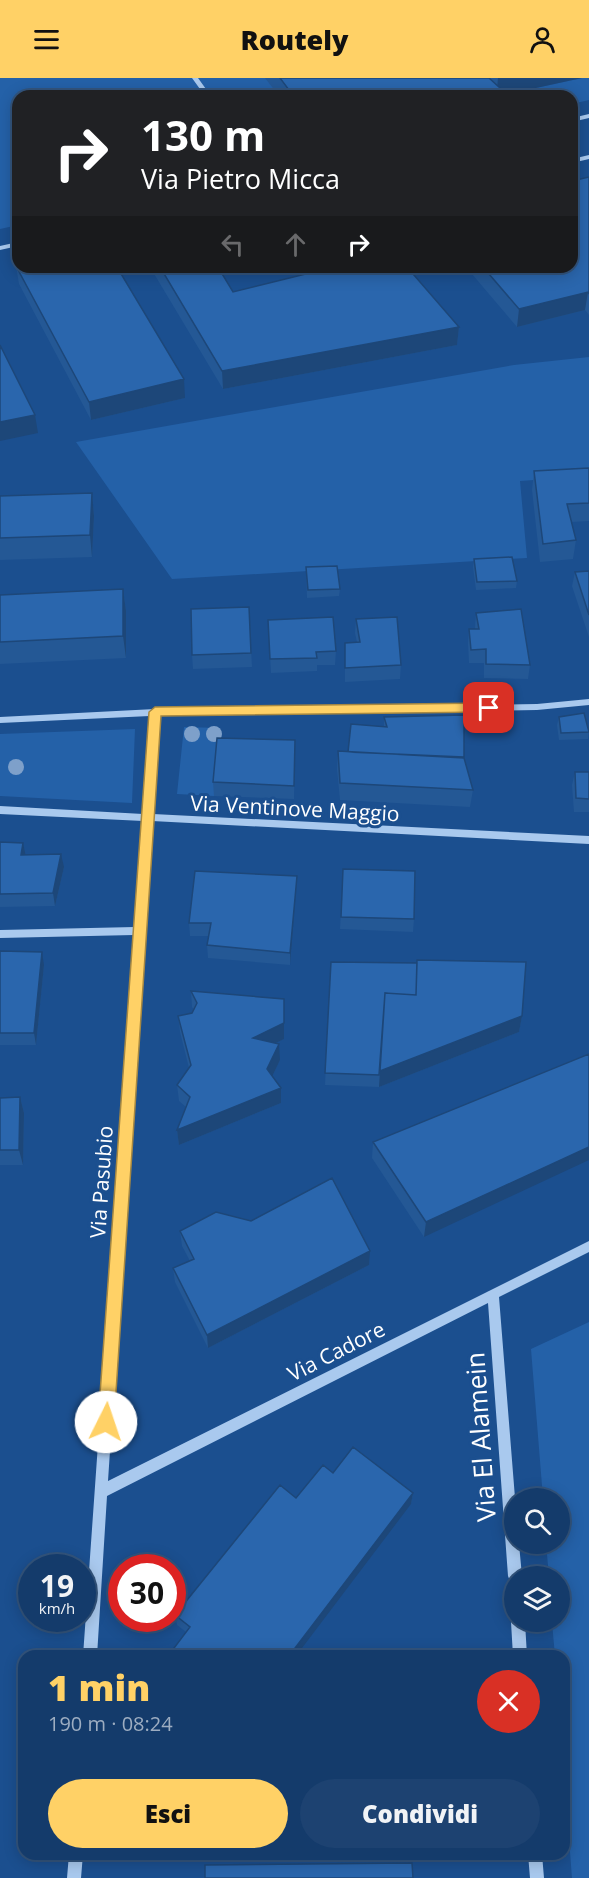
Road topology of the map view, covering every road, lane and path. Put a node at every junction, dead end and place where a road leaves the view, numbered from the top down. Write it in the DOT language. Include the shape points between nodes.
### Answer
graph roads {
  1 [pos="589,702"];
  2 [pos="155,712"];
  3 [pos="0,720"];
  4 [pos="0,810"];
  5 [pos="148,818"];
  6 [pos="589,840"];
  7 [pos="138,931"];
  8 [pos="0,934"];
  9 [pos="589,1246"];
  10 [pos="494,1294"];
  11 [pos="101,1492"];
  12 [pos="513,1566"];
  13 [pos="519,1632"];
  14 [pos="90,1650"];
  15 [pos="520,1650"];
  16 [pos="76,1860"];
  17 [pos="536,1860"];
  18 [pos="74,1878"];
  19 [pos="537,1878"];
  1 -- 2 [label="street" via="537,707"];
  2 -- 3 [label="street"];
  2 -- 5 [label="street, Via Pasubio"];
  4 -- 5 [label="street, Via Ventinove Maggio"];
  5 -- 6 [label="street, Via Ventinove Maggio"];
  5 -- 7 [label="street, Via Pasubio"];
  7 -- 8 [label="street"];
  7 -- 11 [label="street, Via Pasubio"];
  9 -- 10 [label="street, Via Cadore"];
  10 -- 11 [label="street, Via Cadore"];
  10 -- 12 [label="street, Via El Alamein"];
  11 -- 14 [label="street, Via Pasubio"];
  13 -- 15 [label="street"];
  16 -- 18 [label="street"];
  17 -- 19 [label="street"];
}
